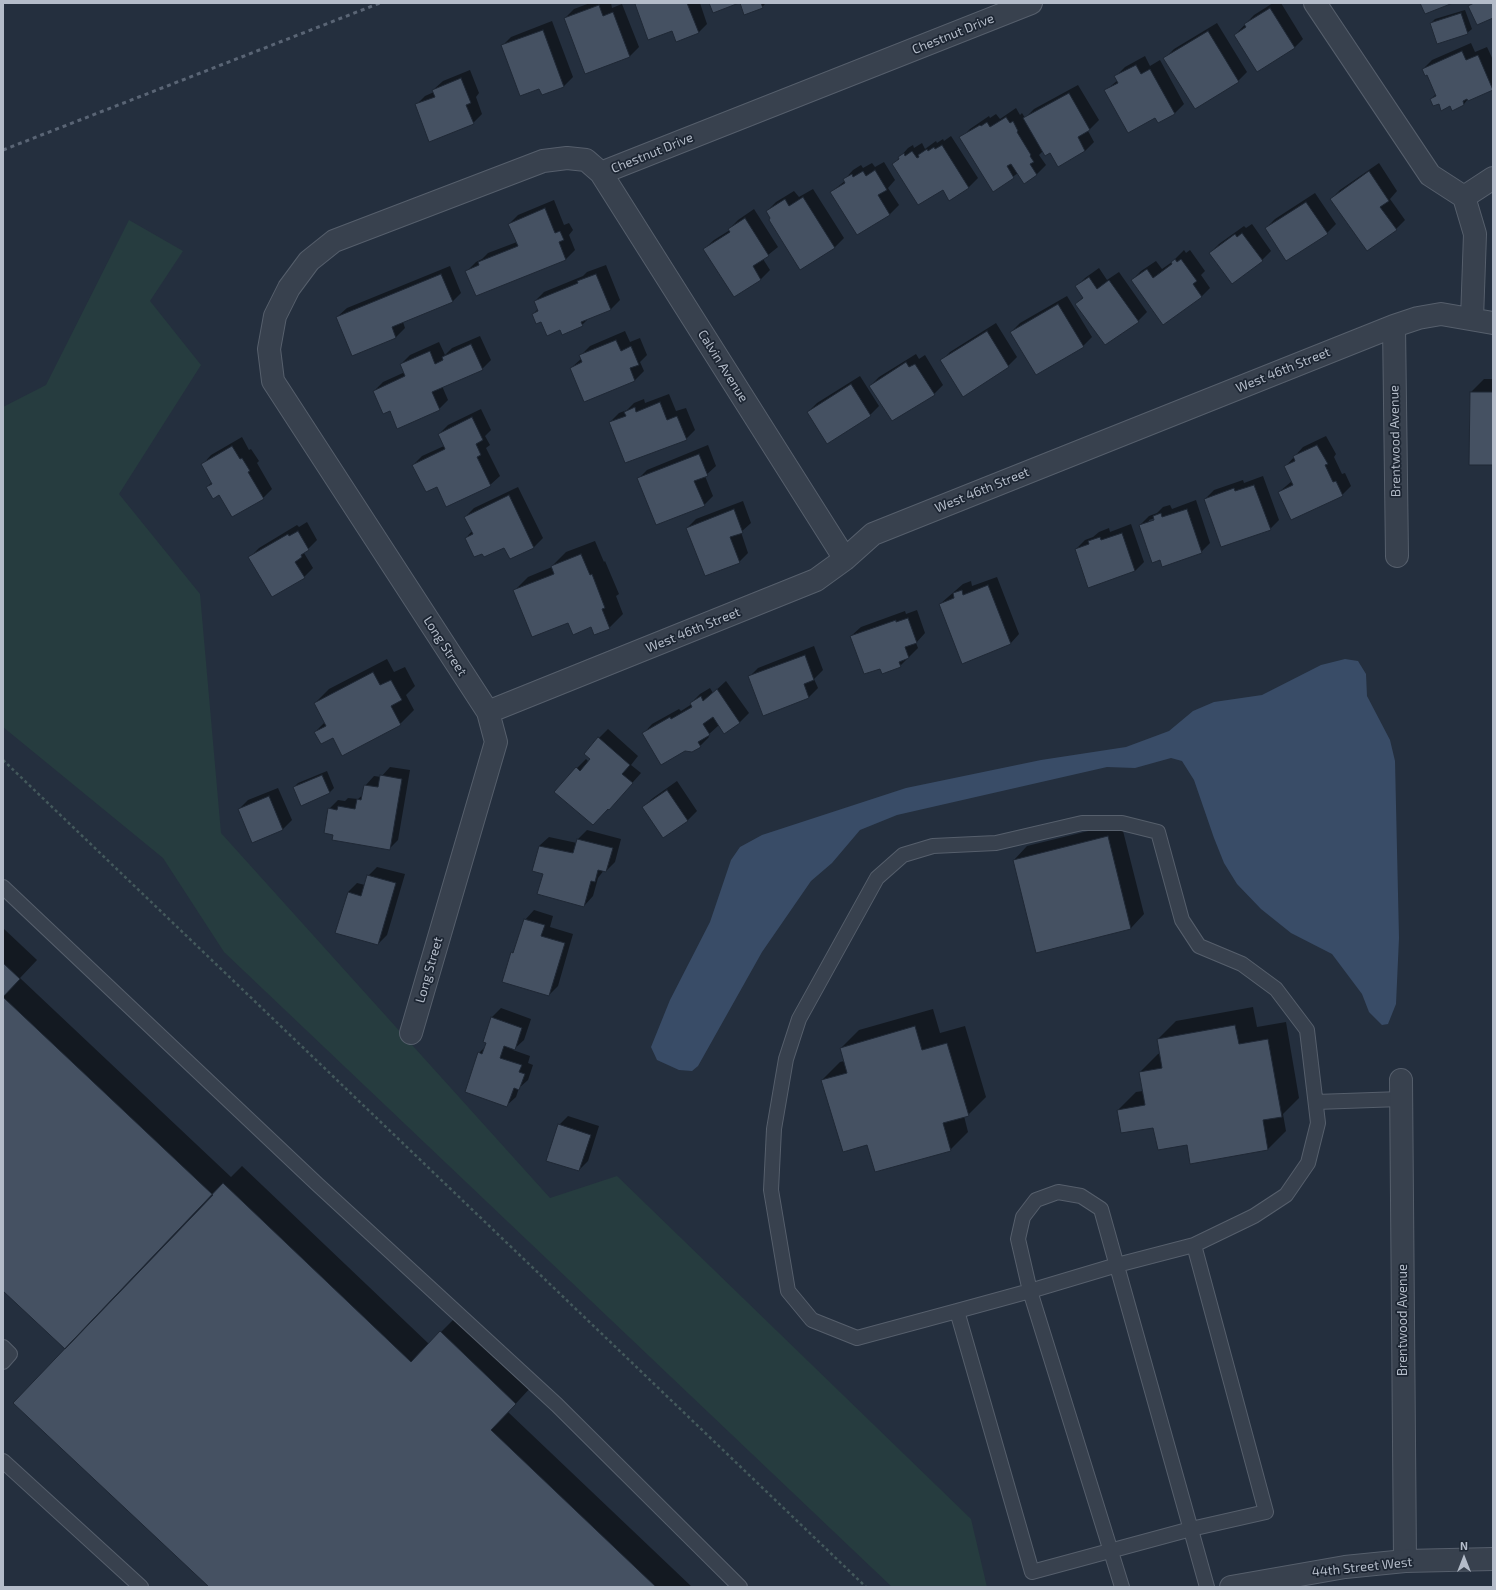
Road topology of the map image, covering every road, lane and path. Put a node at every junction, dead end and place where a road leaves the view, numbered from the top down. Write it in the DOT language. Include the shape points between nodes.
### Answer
graph roads {
  1 [pos="1031,3"];
  2 [pos="1315,3"];
  3 [pos="601,173"];
  4 [pos="1493,178"];
  5 [pos="1464,198"];
  6 [pos="289,288"];
  7 [pos="1483,321"];
  8 [pos="1394,326"];
  9 [pos="1397,556"];
  10 [pos="845,558"];
  11 [pos="488,712"];
  12 [pos="3,760"];
  13 [pos="3,887"];
  14 [pos="411,1033"];
  15 [pos="1401,1089"];
  16 [pos="1316,1102"];
  17 [pos="1194,1246"];
  18 [pos="1117,1265"];
  19 [pos="1030,1292"];
  20 [pos="957,1311"];
  21 [pos="3,1347"];
  22 [pos="3,1362"];
  23 [pos="3,1461"];
  24 [pos="1191,1529"];
  25 [pos="1111,1552"];
  26 [pos="1493,1559"];
  27 [pos="1405,1561"];
  28 [pos="141,1587"];
  29 [pos="740,1587"];
  30 [pos="866,1587"];
  31 [pos="1122,1587"];
  32 [pos="1207,1587"];
  33 [pos="1231,1587"];
  1 -- 3 [label="street, Chestnut Drive"];
  2 -- 5 [label="street" via="1430,175"];
  3 -- 6 [label="street, Chestnut Drive" via="586,160 567,158 543,161 334,241 309,261"];
  3 -- 10 [label="street, Calvin Avenue"];
  4 -- 5 [label="street"];
  5 -- 7 [label="street" via="1475,234"];
  6 -- 11 [label="street, Long Street" via="275,316 269,349 273,381"];
  7 -- 8 [label="street, West 46th Street" via="1440,314"];
  8 -- 9 [label="street, Brentwood Avenue"];
  8 -- 10 [label="street, West 46th Street" via="873,534"];
  10 -- 11 [label="street, West 46th Street" via="816,580"];
  11 -- 14 [label="street, Long Street" via="496,742"];
  12 -- 30 [label="path"];
  13 -- 29 [label="lane" via="317,1184 557,1405"];
  15 -- 16 [label="lane" via="1351,1100"];
  15 -- 27 [label="street, Brentwood Avenue"];
  16 -- 17 [label="lane" via="1318,1123 1308,1163 1286,1195 1254,1216"];
  16 -- 20 [label="lane" via="1307,1030 1276,989 1242,964 1199,946 1182,920 1158,832 1122,823 1082,823 996,842 933,846 903,855 877,878 799,1019 786,1059 774,1129 771,1190 788,1291 812,1320 857,1338"];
  17 -- 18 [label="lane"];
  17 -- 24 [label="lane" via="1266,1512"];
  18 -- 19 [label="lane"];
  18 -- 19 [label="lane" via="1101,1209 1081,1196 1058,1192 1036,1200 1023,1217 1018,1239"];
  18 -- 24 [label="lane"];
  19 -- 20 [label="lane"];
  19 -- 25 [label="lane"];
  20 -- 25 [label="lane" via="1032,1572"];
  21 -- 22 [label="lane" via="10,1354"];
  23 -- 28 [label="lane"];
  24 -- 25 [label="lane"];
  24 -- 32 [label="lane"];
  25 -- 31 [label="lane"];
  26 -- 27 [label="street, 44th Street West"];
  27 -- 33 [label="street, 44th Street West" via="1318,1571"];
}
